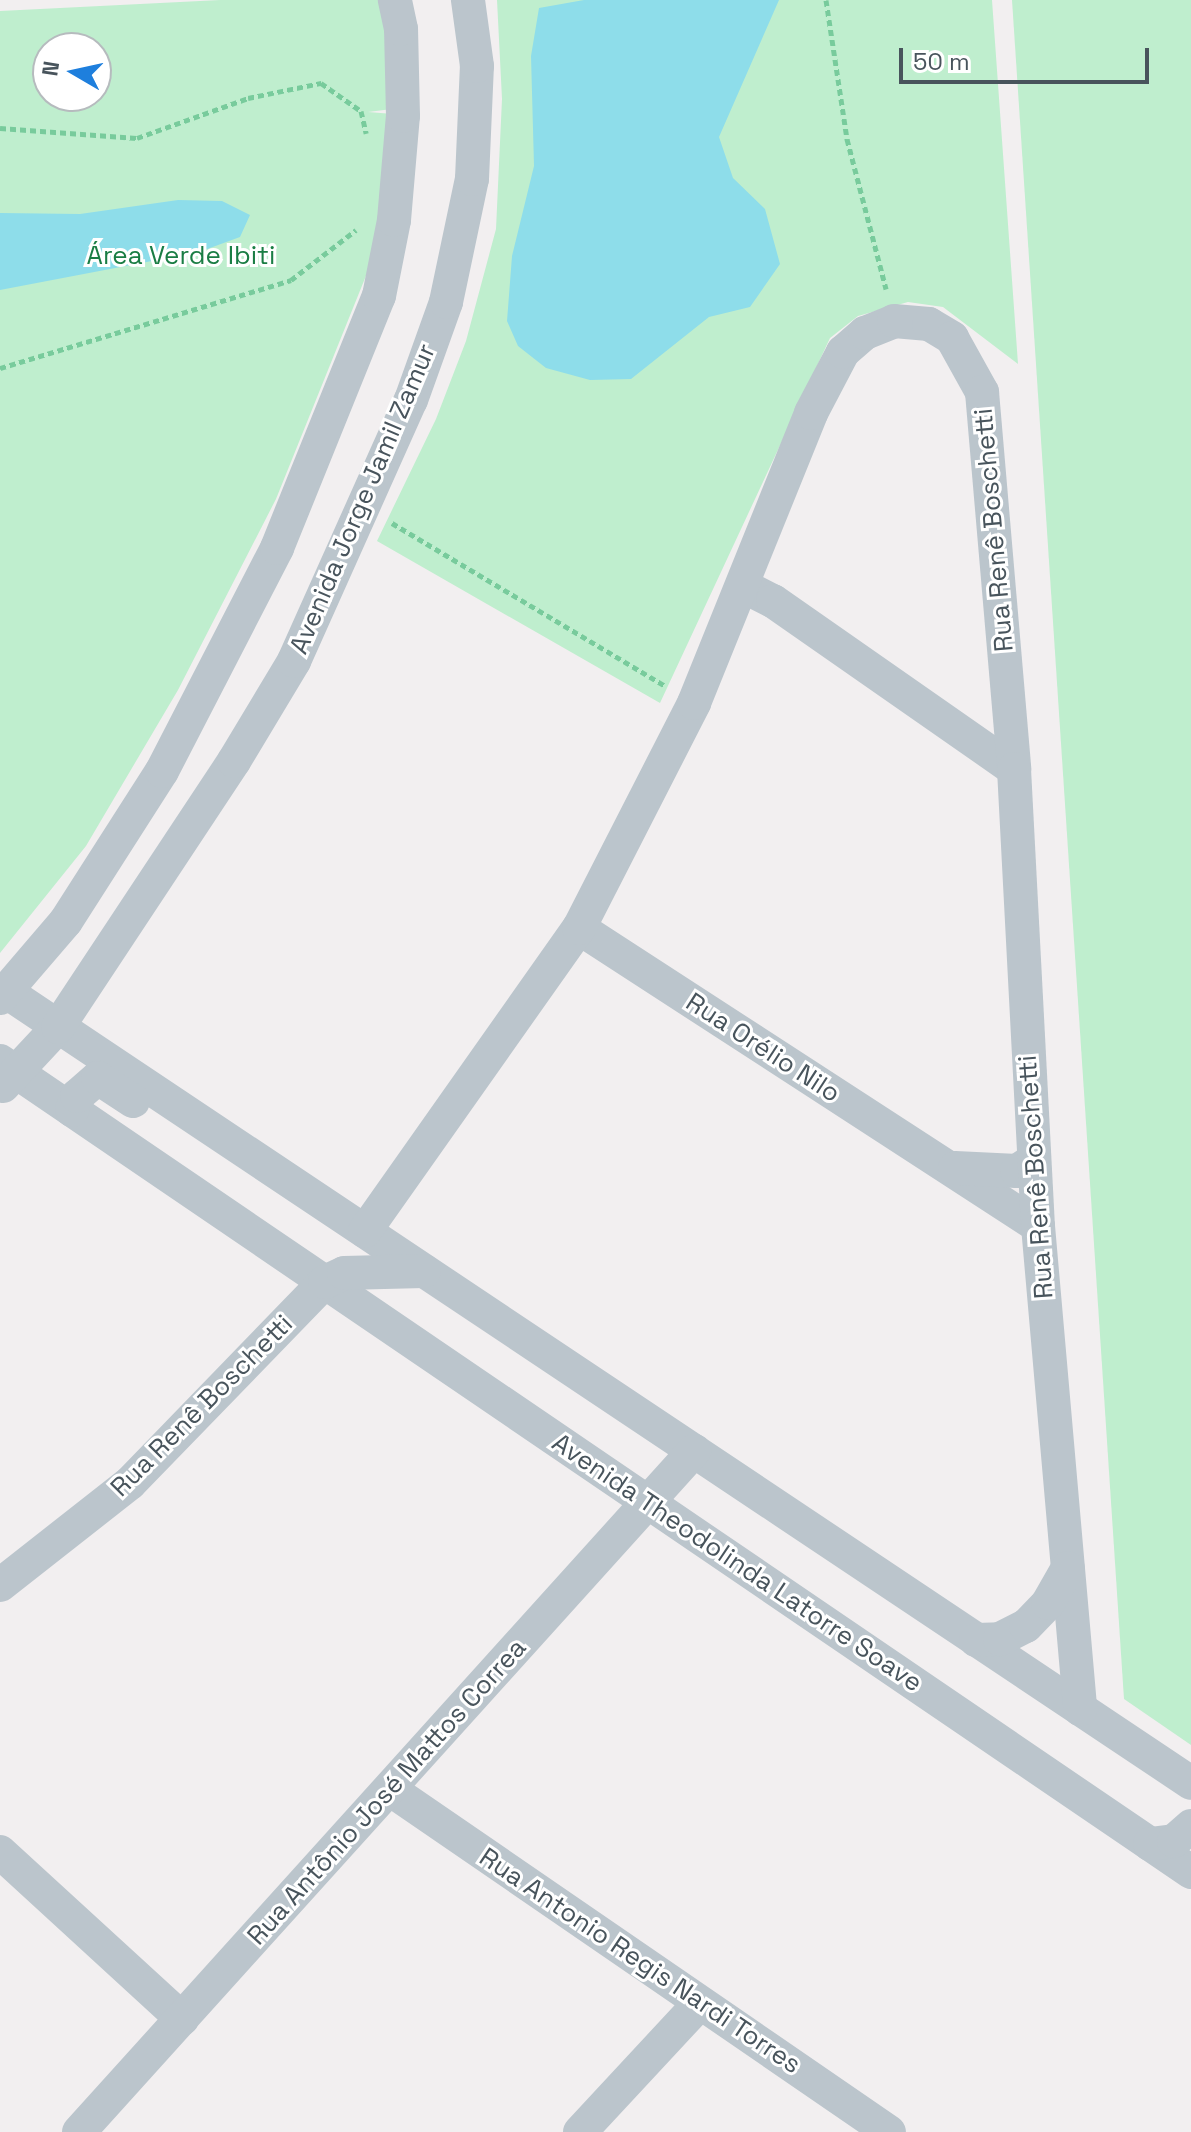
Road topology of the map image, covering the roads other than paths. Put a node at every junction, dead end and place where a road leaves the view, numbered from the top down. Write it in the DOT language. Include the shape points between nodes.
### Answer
graph roads {
  1 [pos="395,0"];
  2 [pos="468,0"];
  3 [pos="743,586"];
  4 [pos="1009,704"];
  5 [pos="947,722"];
  6 [pos="1014,769"];
  7 [pos="66,921"];
  8 [pos="579,928"];
  9 [pos="110,950"];
  10 [pos="3,995"];
  11 [pos="58,1027"];
  12 [pos="6,1074"];
  13 [pos="72,1110"];
  14 [pos="1034,1160"];
  15 [pos="947,1167"];
  16 [pos="315,1198"];
  17 [pos="1038,1226"];
  18 [pos="365,1231"];
  19 [pos="424,1271"];
  20 [pos="325,1282"];
  21 [pos="694,1451"];
  22 [pos="648,1502"];
  23 [pos="1068,1568"];
  24 [pos="0,1585"];
  25 [pos="976,1640"];
  26 [pos="1080,1709"];
  27 [pos="1191,1783"];
  28 [pos="391,1790"];
  29 [pos="1191,1826"];
  30 [pos="1150,1844"];
  31 [pos="0,1852"];
  32 [pos="1191,1872"];
  33 [pos="700,2003"];
  34 [pos="182,2019"];
  35 [pos="79,2132"];
  36 [pos="580,2132"];
  37 [pos="889,2132"];
  1 -- 7 [label="street" via="403,116 394,220 379,296 277,548 162,771"];
  2 -- 9 [label="street, Avenida Jorge Jamil Zamur" via="477,66 472,179 446,302 416,386 294,661 193,829"];
  3 -- 4 [label="street, Rua Renê Boschetti" via="811,413 843,352 865,333 894,321 929,324 952,338 982,392"];
  3 -- 5 [label="street"];
  3 -- 8 [label="street" via="694,703"];
  4 -- 5 [label="street" via="990,721"];
  4 -- 6 [label="street, Rua Renê Boschetti"];
  5 -- 6 [label="street"];
  6 -- 14 [label="street, Rua Renê Boschetti"];
  7 -- 9 [label="street" via="91,947"];
  7 -- 10 [label="street"];
  8 -- 15 [label="street, Rua Orélio Nilo"];
  8 -- 18 [label="street"];
  9 -- 11 [label="street, Avenida Jorge Jamil Zamur"];
  10 -- 11 [label="street"];
  11 -- 12 [label="street, Avenida Jorge Jamil Zamur"];
  11 -- 16 [label="street"];
  12 -- 13 [label="street, Avenida Theodolinda Latorre Soave"];
  13 -- 16 [label="street" via="77,1096 98,1078 253,1180"];
  13 -- 20 [label="street, Avenida Theodolinda Latorre Soave"];
  14 -- 15 [label="street, Rua Orélio Nilo" via="1005,1172"];
  14 -- 17 [label="street, Rua Renê Boschetti"];
  15 -- 17 [label="street, Rua Orélio Nilo"];
  16 -- 18 [label="street"];
  17 -- 23 [label="street, Rua Renê Boschetti"];
  18 -- 19 [label="street"];
  19 -- 20 [label="street" via="344,1273"];
  19 -- 21 [label="street"];
  20 -- 22 [label="street, Avenida Theodolinda Latorre Soave"];
  20 -- 24 [label="street, Rua Renê Boschetti" via="130,1483"];
  21 -- 22 [label="street, Rua Antônio José Mattos Correa"];
  21 -- 25 [label="street"];
  22 -- 28 [label="street, Rua Antônio José Mattos Correa"];
  22 -- 30 [label="street, Avenida Theodolinda Latorre Soave"];
  23 -- 25 [label="street" via="1048,1603 1026,1626 1000,1639"];
  23 -- 26 [label="street, Rua Renê Boschetti"];
  25 -- 26 [label="street"];
  26 -- 27 [label="street"];
  28 -- 33 [label="street, Rua Antonio Regis Nardi Torres"];
  28 -- 34 [label="street, Rua Antônio José Mattos Correa"];
  29 -- 30 [label="street" via="1174,1841"];
  30 -- 32 [label="street, Avenida Theodolinda Latorre Soave"];
  31 -- 34 [label="street"];
  33 -- 36 [label="street"];
  33 -- 37 [label="street, Rua Antonio Regis Nardi Torres"];
  34 -- 35 [label="street, Rua Antônio José Mattos Correa"];
}
